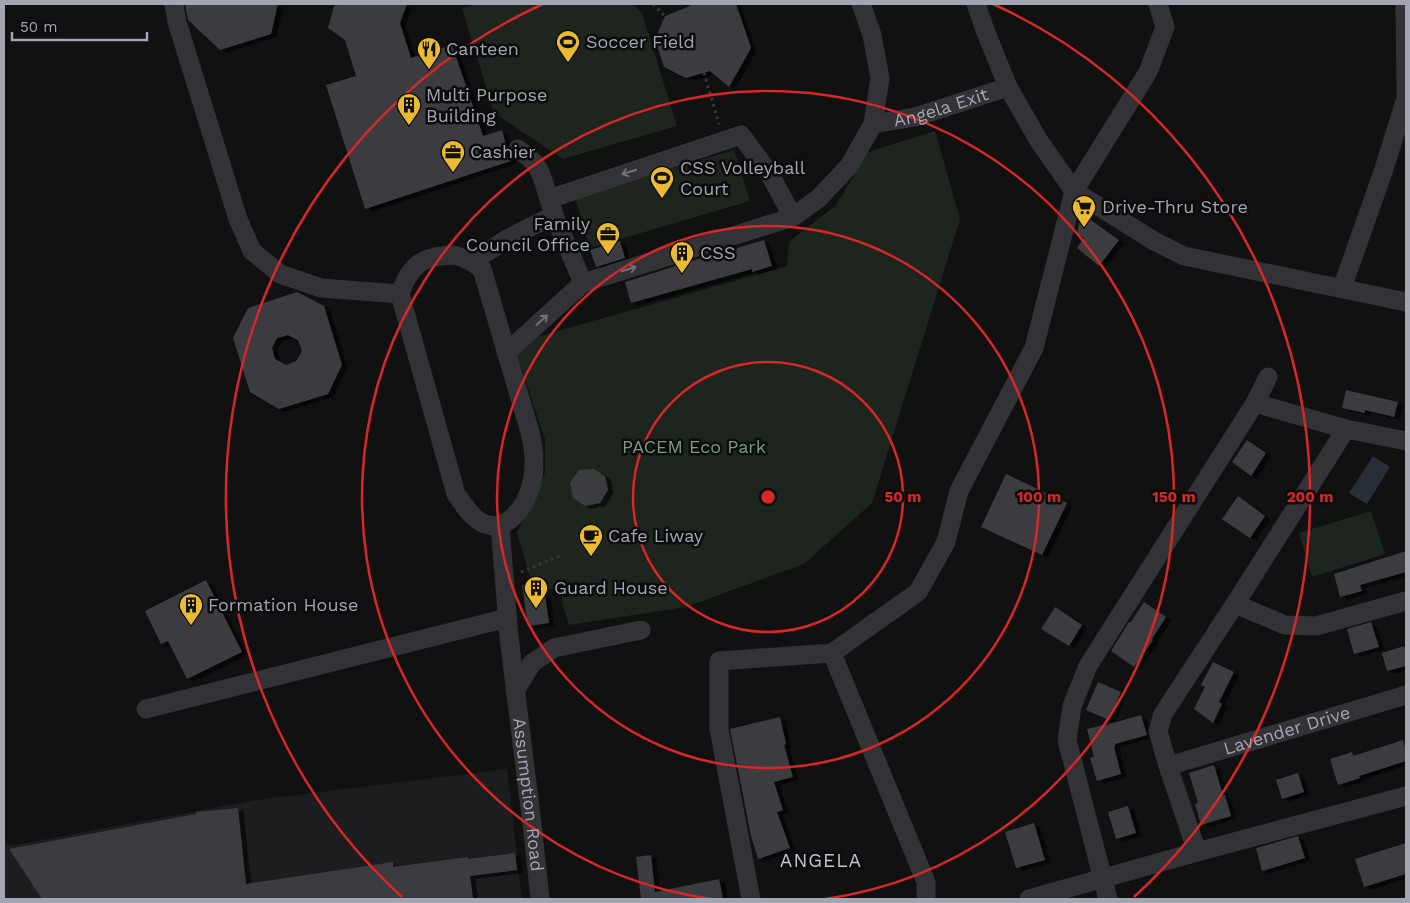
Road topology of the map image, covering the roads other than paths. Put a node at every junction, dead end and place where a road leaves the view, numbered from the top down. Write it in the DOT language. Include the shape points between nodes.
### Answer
graph roads {
  1 [pos="174,4"];
  2 [pos="861,4"];
  3 [pos="976,4"];
  4 [pos="1158,4"];
  5 [pos="1405,4"];
  6 [pos="1008,87"];
  7 [pos="873,124"];
  8 [pos="518,149"];
  9 [pos="1074,191"];
  10 [pos="556,202"];
  11 [pos="793,217"];
  12 [pos="478,265"];
  13 [pos="583,283"];
  14 [pos="1342,288"];
  15 [pos="400,294"];
  16 [pos="1406,302"];
  17 [pos="506,353"];
  18 [pos="1268,378"];
  19 [pos="1255,403"];
  20 [pos="1346,429"];
  21 [pos="1406,441"];
  22 [pos="500,526"];
  23 [pos="1406,601"];
  24 [pos="1235,604"];
  25 [pos="507,618"];
  26 [pos="642,630"];
  27 [pos="832,653"];
  28 [pos="515,691"];
  29 [pos="1406,695"];
  30 [pos="146,709"];
  31 [pos="1168,766"];
  32 [pos="1406,796"];
  33 [pos="1198,852"];
  34 [pos="1103,879"];
  35 [pos="540,899"];
  36 [pos="751,899"];
  37 [pos="926,899"];
  38 [pos="1029,899"];
  39 [pos="1108,899"];
  1 -- 15 [label="street" via="238,219 252,251 280,274 321,288"];
  2 -- 7 [label="street" via="872,35 880,78"];
  3 -- 6 [label="street"];
  4 -- 9 [label="street" via="1165,27 1148,72"];
  5 -- 14 [label="street" via="1406,98"];
  6 -- 7 [label="street, Angela Exit" via="915,117"];
  6 -- 9 [label="street" via="1038,141"];
  7 -- 11 [label="street" via="849,166 819,198"];
  8 -- 10 [label="street" via="536,164"];
  9 -- 14 [label="street" via="1154,242 1184,256"];
  9 -- 27 [label="street" via="1034,348 959,491 946,542 918,592"];
  11 -- 10 [label="street, one-way" via="769,173 733,138"];
  10 -- 12 [label="street"];
  10 -- 13 [label="street"];
  13 -- 11 [label="street, one-way"];
  12 -- 15 [label="street" via="453,254 436,256 411,270"];
  12 -- 17 [label="street"];
  17 -- 13 [label="street, one-way"];
  14 -- 16 [label="street"];
  15 -- 22 [label="street" via="456,494 478,520"];
  17 -- 22 [label="street" via="535,453 532,483 521,509"];
  18 -- 19 [label="street"];
  19 -- 20 [label="street"];
  19 -- 34 [label="street" via="1088,666 1072,706 1067,740"];
  20 -- 21 [label="street"];
  20 -- 24 [label="street"];
  22 -- 25 [label="street, Assumption Road"];
  23 -- 24 [label="street" via="1316,626 1285,625"];
  24 -- 31 [label="street" via="1163,714 1158,731"];
  25 -- 28 [label="street, Assumption Road"];
  25 -- 30 [label="street"];
  26 -- 28 [label="street" via="554,648 532,663"];
  27 -- 36 [label="street" via="719,661 719,729"];
  27 -- 37 [label="street" via="926,882"];
  28 -- 35 [label="street, Assumption Road"];
  29 -- 31 [label="street, Lavender Drive"];
  31 -- 33 [label="street"];
  32 -- 33 [label="street"];
  33 -- 34 [label="street"];
  34 -- 38 [label="street"];
  34 -- 39 [label="street"];
}
